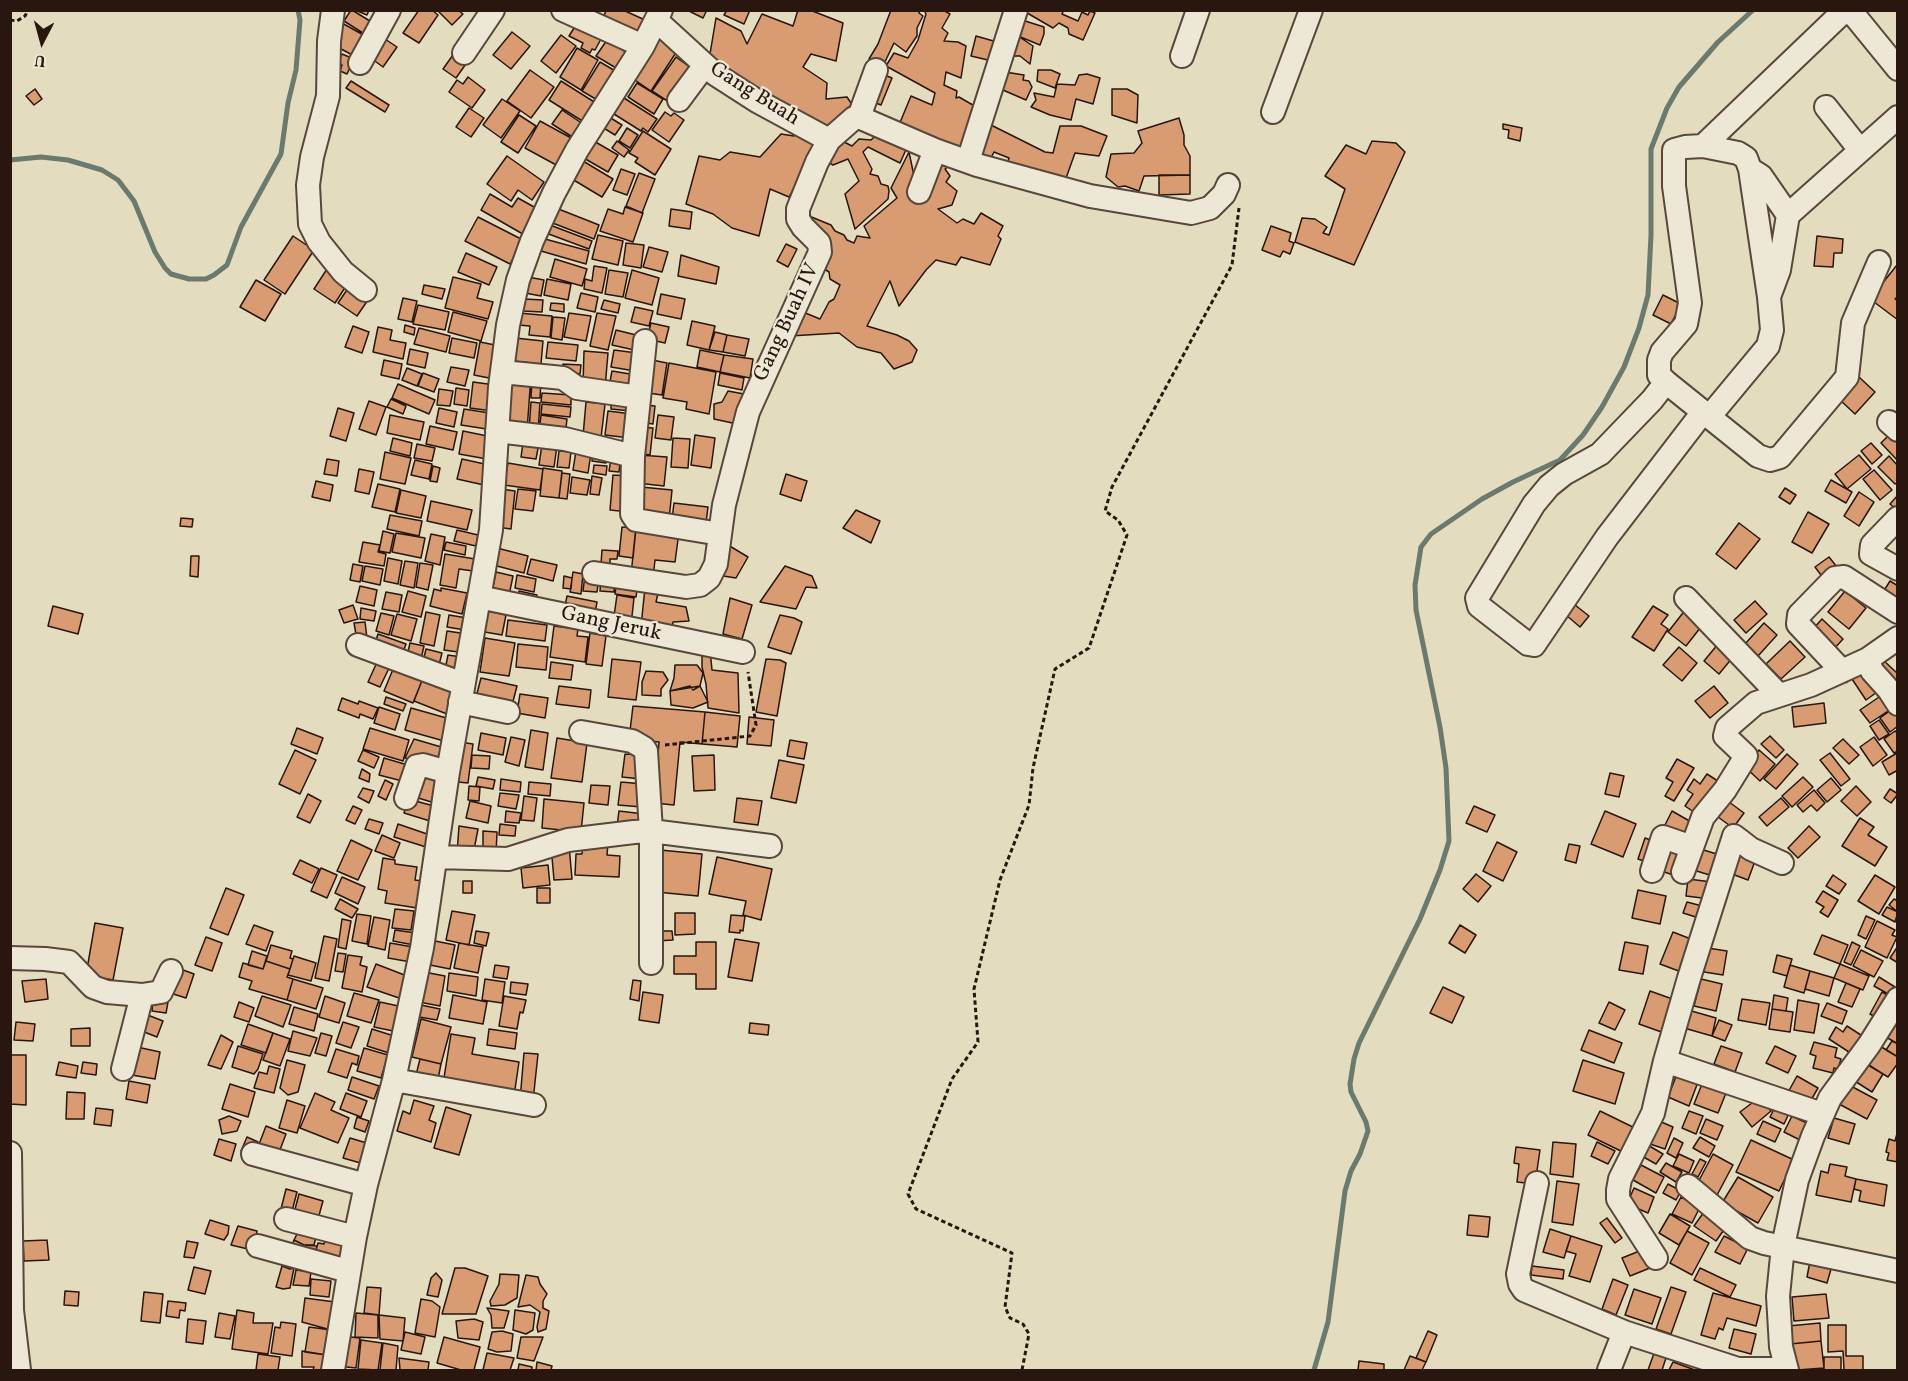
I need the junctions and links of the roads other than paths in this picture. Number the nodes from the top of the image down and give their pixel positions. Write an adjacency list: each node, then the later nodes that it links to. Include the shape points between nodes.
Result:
1 (389, 10): 12 (street)
2 (493, 10): 10 (street)
3 (563, 10): 9 (street)
4 (1016, 10): 25 (street)
5 (1198, 10): 11 (street)
6 (1311, 10): 18 (street)
7 (328, 12): 31 (street, via 328,96 308,185 310,224 343,272)
8 (658, 15): 9 (street); 13 (street, Gang Buah)
9 (643, 46): 34 (street, via 577,150 532,241 518,280)
10 (464, 53)
11 (1182, 56)
12 (360, 63)
13 (705, 65): 16 (street); 21 (street, Gang Buah, via 757,101)
14 (1898, 69): 22 (street, via 1854,15 1843,12)
15 (876, 70): 19 (street)
16 (679, 99)
17 (1826, 107): 24 (street)
18 (1273, 112)
19 (859, 117): 21 (street); 23 (street)
20 (1898, 117): 24 (street)
21 (829, 140): 41 (street, Gang Buah IV, via 797,213 803,227 819,243 820,252 748,412)
22 (1703, 146): 26 (street, via 1738,153 1746,158); 35 (street, via 1678,148 1672,155 1690,303 1686,324 1659,360 1659,375)
23 (935, 150): 25 (street); 28 (street)
24 (1860, 150): 29 (street)
25 (968, 161): 27 (street, via 1090,196 1191,213 1210,208)
26 (1750, 169): 29 (street, via 1761,176); 32 (street)
27 (1228, 185)
28 (919, 192)
29 (1788, 215): 32 (street, via 1779,270)
30 (1888, 260): 37 (street, via 1853,323 1847,376 1780,457 1770,460 1758,456)
31 (365, 290)
32 (1769, 297): 37 (street, via 1772,330 1768,346)
33 (645, 341): 36 (street)
34 (502, 372): 36 (street, via 563,378 577,388); 38 (street)
35 (1665, 382): 37 (street); 37 (street, via 1600,454 1564,474 1534,504 1477,598 1479,606 1534,645 1607,537)
36 (639, 397): 39 (street)
37 (1706, 415)
38 (497, 431): 39 (street, via 565,439); 44 (street, via 491,530)
39 (633, 456): 41 (street, via 632,514 636,520)
40 (1898, 518): 42 (street, via 1872,545 1870,554)
41 (720, 534): 43 (street, via 716,564 709,579 700,585 686,587)
42 (1898, 569)
43 (594, 573)
44 (479, 597): 49 (street, Gang Jeruk); 52 (street)
45 (1686, 598): 54 (street)
46 (1898, 612): 51 (street, via 1844,577 1835,578 1799,615 1798,624)
47 (1898, 638): 50 (street)
48 (358, 645): 52 (street)
49 (743, 652)
50 (1868, 660): 51 (street); 53 (street, via 1872,671)
51 (1842, 671): 54 (street)
52 (462, 693): 55 (street); 57 (street)
53 (1895, 693)
54 (1779, 695): 61 (street, via 1756,704 1727,728 1725,736 1746,756 1703,817)
55 (508, 712)
56 (581, 732): 59 (street, via 632,741 644,747 648,758)
57 (448, 772): 58 (street, via 417,766); 62 (street)
58 (406, 798)
59 (651, 831): 60 (street); 62 (street, via 568,840 508,859); 67 (street)
60 (770, 846)
61 (1692, 847): 64 (street, via 1663,837); 65 (street)
62 (436, 857): 73 (street, via 422,948)
63 (1782, 864): 71 (street, via 1734,836)
64 (1652, 871)
65 (1683, 872)
66 (10, 958): 69 (street, via 69,962 93,987)
67 (651, 963)
68 (171, 971): 69 (street, via 161,992)
69 (142, 995): 72 (street)
70 (1898, 999): 75 (street)
71 (1665, 1061): 75 (street); 86 (street, via 1653,1113 1617,1190 1618,1199)
72 (123, 1069)
73 (394, 1080): 74 (street); 79 (street)
74 (534, 1105)
75 (1822, 1114): 85 (street, via 1797,1180)
76 (10, 1153): 82 (street)
77 (254, 1154): 79 (street)
78 (1537, 1183): 89 (street, via 1518,1274 1520,1284 1524,1290)
79 (366, 1185): 83 (street)
80 (1688, 1186): 85 (street, via 1749,1239)
81 (286, 1219): 83 (street)
82 (11, 1233): 90 (street)
83 (355, 1238): 88 (street)
84 (258, 1246): 88 (street)
85 (1783, 1246): 87 (street); 92 (street, via 1778,1314)
86 (1656, 1258)
87 (1898, 1270)
88 (348, 1271): 93 (street)
89 (1624, 1332): 91 (street); 94 (street)
90 (16, 1367)
91 (1737, 1370): 92 (street)
92 (1787, 1370)
93 (333, 1371)
94 (1609, 1371)

